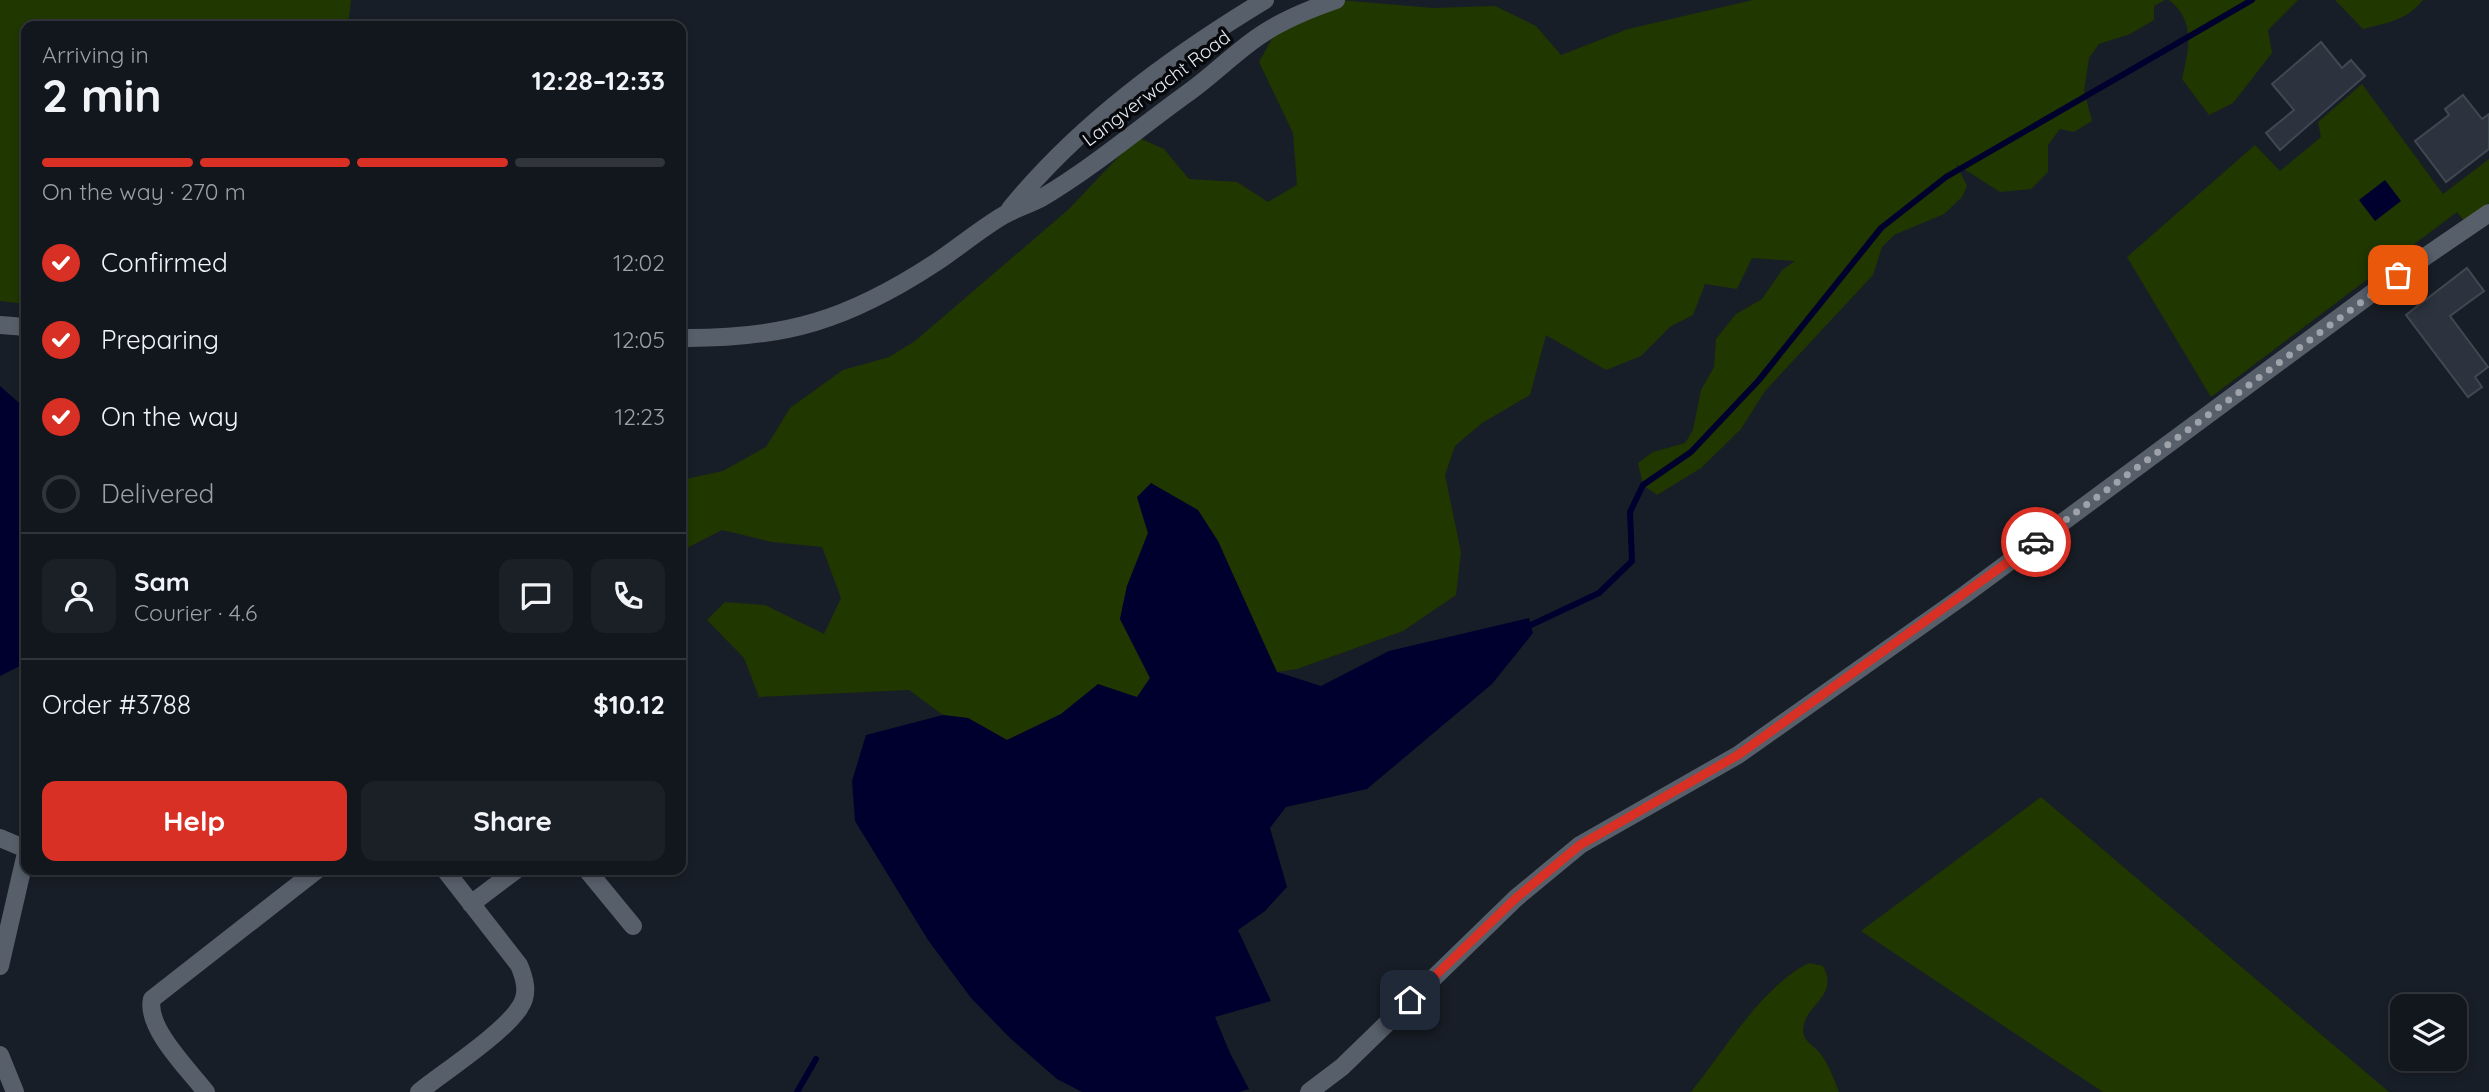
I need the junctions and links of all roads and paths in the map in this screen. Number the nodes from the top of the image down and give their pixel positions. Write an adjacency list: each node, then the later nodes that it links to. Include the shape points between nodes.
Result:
1 (1265, 0): 4 (street, Langverwacht Road, via 1132,90 1030,185)
2 (1336, 0): 4 (street, Langverwacht Road, via 1253,40 1085,168)
3 (2489, 213): 22 (street, via 1749,747 1580,845 1516,898 1342,1067)
4 (1005, 215): 7 (street, Langverwacht Road, via 932,265 827,320 760,335)
5 (0, 325): 6 (street)
6 (21, 327)
7 (686, 338)
8 (0, 838): 9 (street)
9 (21, 848)
10 (21, 873): 17 (street)
11 (311, 875): 20 (street, via 152,999 150,1013 156,1027)
12 (448, 875): 15 (street)
13 (509, 875): 15 (street)
14 (591, 875): 16 (street)
15 (471, 904): 21 (street, via 519,965 525,980 522,1006 506,1024)
16 (633, 926)
17 (0, 966)
18 (0, 1055): 19 (street)
19 (15, 1092)
20 (206, 1092)
21 (419, 1092)
22 (1309, 1092)

